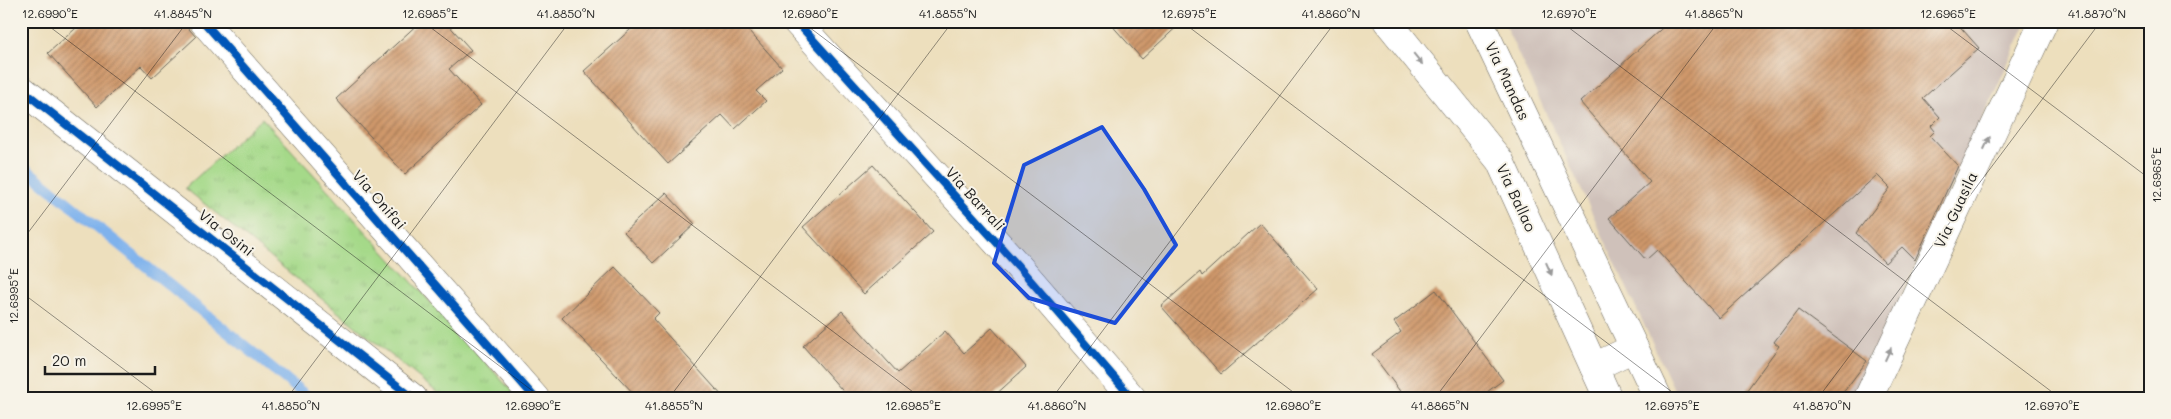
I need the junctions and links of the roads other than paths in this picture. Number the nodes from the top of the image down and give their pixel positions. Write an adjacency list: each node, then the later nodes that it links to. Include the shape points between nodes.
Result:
1 (203, 21): 14 (street, Via Onifai)
2 (796, 21): 15 (street, Via Barrali, via 1018,266)
3 (1388, 21): 8 (street, Via Ballao, one-way to 8)
4 (1479, 21): 7 (street, Via Mandas)
5 (2044, 21): 18 (street, Via Guasila, one-way to 5)
6 (21, 89): 13 (street, Via Osini)
7 (1534, 141): 8 (street); 9 (street, Via Mandas)
8 (1500, 161): 10 (street, Via Ballao)
9 (1576, 224): 10 (street); 11 (street, Via Mandas)
10 (1538, 245): 12 (street, Via Ballao, one-way to 12)
11 (1634, 348): 12 (street); 17 (street, Via Mandas)
12 (1594, 368): 16 (street, Via Ballao)
13 (413, 398)
14 (536, 398)
15 (1132, 398)
16 (1608, 398)
17 (1658, 398)
18 (1868, 398)

